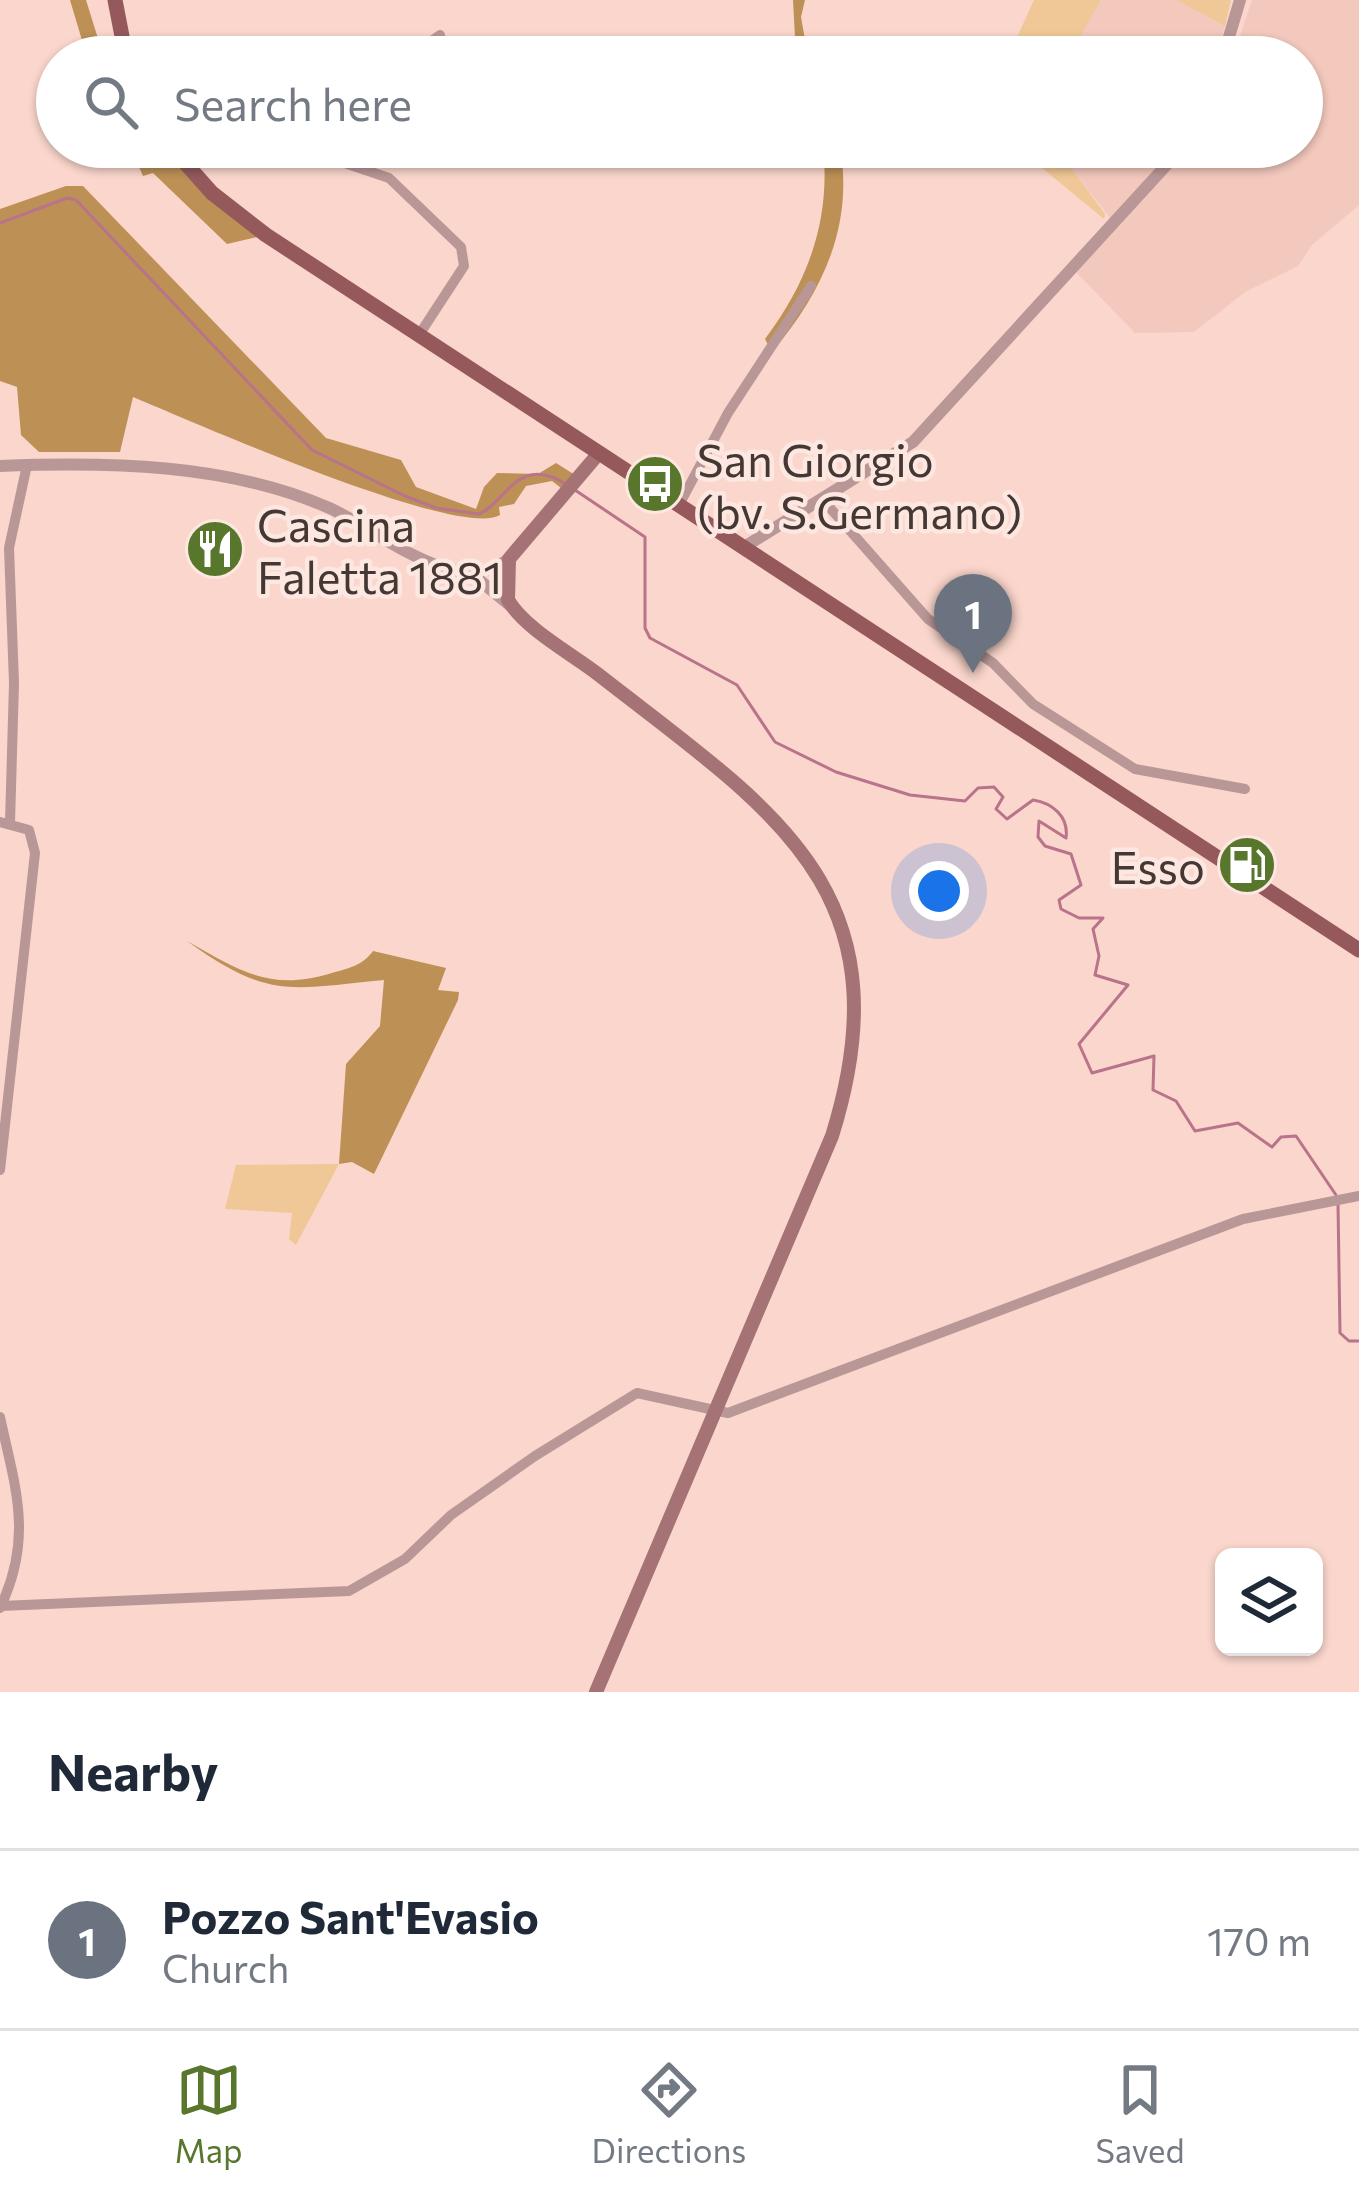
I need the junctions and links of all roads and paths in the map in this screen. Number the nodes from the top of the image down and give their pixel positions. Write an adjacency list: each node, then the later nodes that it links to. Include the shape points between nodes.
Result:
1 (115, 0): 3 (main road)
2 (1240, 0): 4 (street)
3 (122, 36)
4 (1229, 36)
5 (191, 168): 9 (main road, via 238,216)
6 (359, 168): 9 (street, via 389,178 461,247 464,266)
7 (1164, 168): 13 (street, via 913,442)
8 (811, 286): 14 (street)
9 (419, 335): 10 (main road)
10 (599, 453): 14 (main road); 16 (main road)
11 (27, 465): 12 (street); 17 (street, via 118,464 289,493); 22 (street, via 9,548 14,683)
12 (0, 466)
13 (823, 500): 15 (street); 19 (street, via 928,620 993,663 1033,704)
14 (679, 505): 15 (main road)
15 (745, 547): 21 (main road)
16 (509, 559): 17 (street); 18 (main road)
17 (473, 575): 18 (street)
18 (511, 606): 26 (main road, via 764,804 818,877 848,951 852,1071)
19 (1135, 770): 20 (street); 21 (street)
20 (1245, 789)
21 (1121, 795): 23 (main road)
22 (5, 822): 24 (street, via 34,838 35,879)
23 (1359, 950)
24 (0, 1170)
25 (1359, 1196): 26 (street, via 1243,1219 728,1413)
26 (715, 1411): 28 (street, via 651,1392 624,1398 350,1591); 29 (main road)
27 (0, 1417): 28 (street, via 16,1467 21,1525)
28 (1, 1607)
29 (596, 1692)

